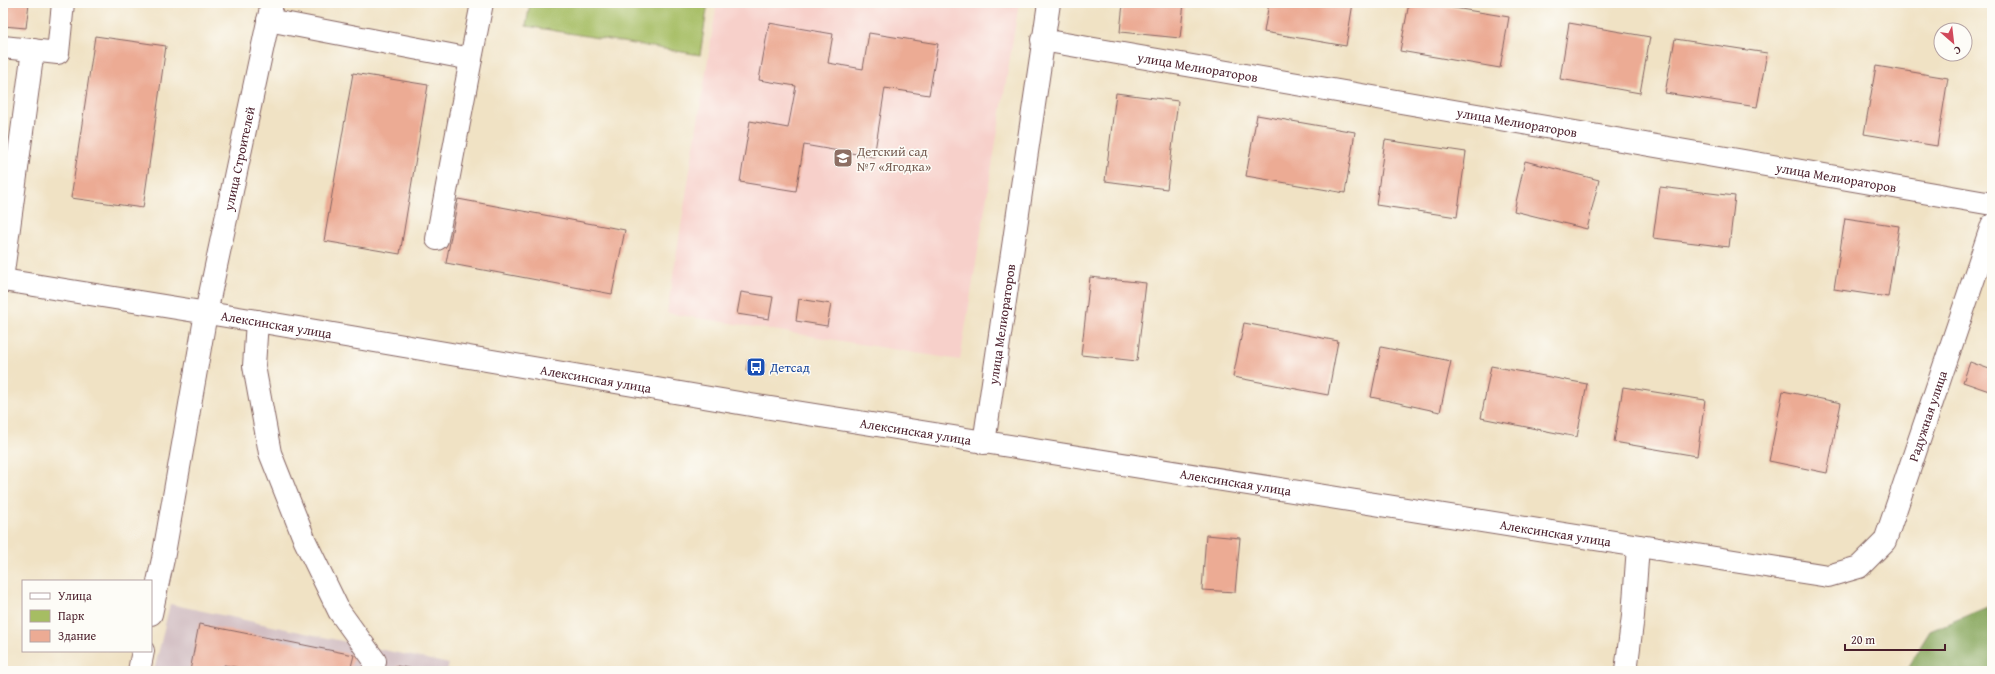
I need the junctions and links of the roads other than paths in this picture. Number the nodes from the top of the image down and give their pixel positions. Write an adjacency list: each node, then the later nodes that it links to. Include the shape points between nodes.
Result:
1 (63, 3): 7 (street, via 58,53)
2 (482, 3): 8 (street)
3 (1048, 3): 5 (street, улица Мелиораторов)
4 (270, 12): 8 (street); 14 (street, улица Строителей)
5 (1042, 40): 9 (street, улица Мелиораторов); 16 (street, улица Мелиораторов)
6 (3, 47): 7 (street)
7 (33, 50): 12 (street)
8 (472, 59): 11 (street)
9 (1992, 204)
10 (1992, 225): 18 (street, Радужная улица, via 1885,541 1859,567)
11 (437, 239)
12 (3, 272)
13 (3, 280): 14 (street, Алексинская улица)
14 (206, 313): 15 (street, Алексинская улица); 19 (street, улица Строителей)
15 (257, 321): 16 (street, Алексинская улица); 22 (street, via 254,366 270,453 305,541 339,611 375,661)
16 (984, 443): 17 (street, Алексинская улица)
17 (1638, 546): 18 (street, Алексинская улица); 23 (street)
18 (1828, 576)
19 (152, 609)
20 (143, 652): 21 (street)
21 (139, 671)
22 (373, 671)
23 (1626, 671)

